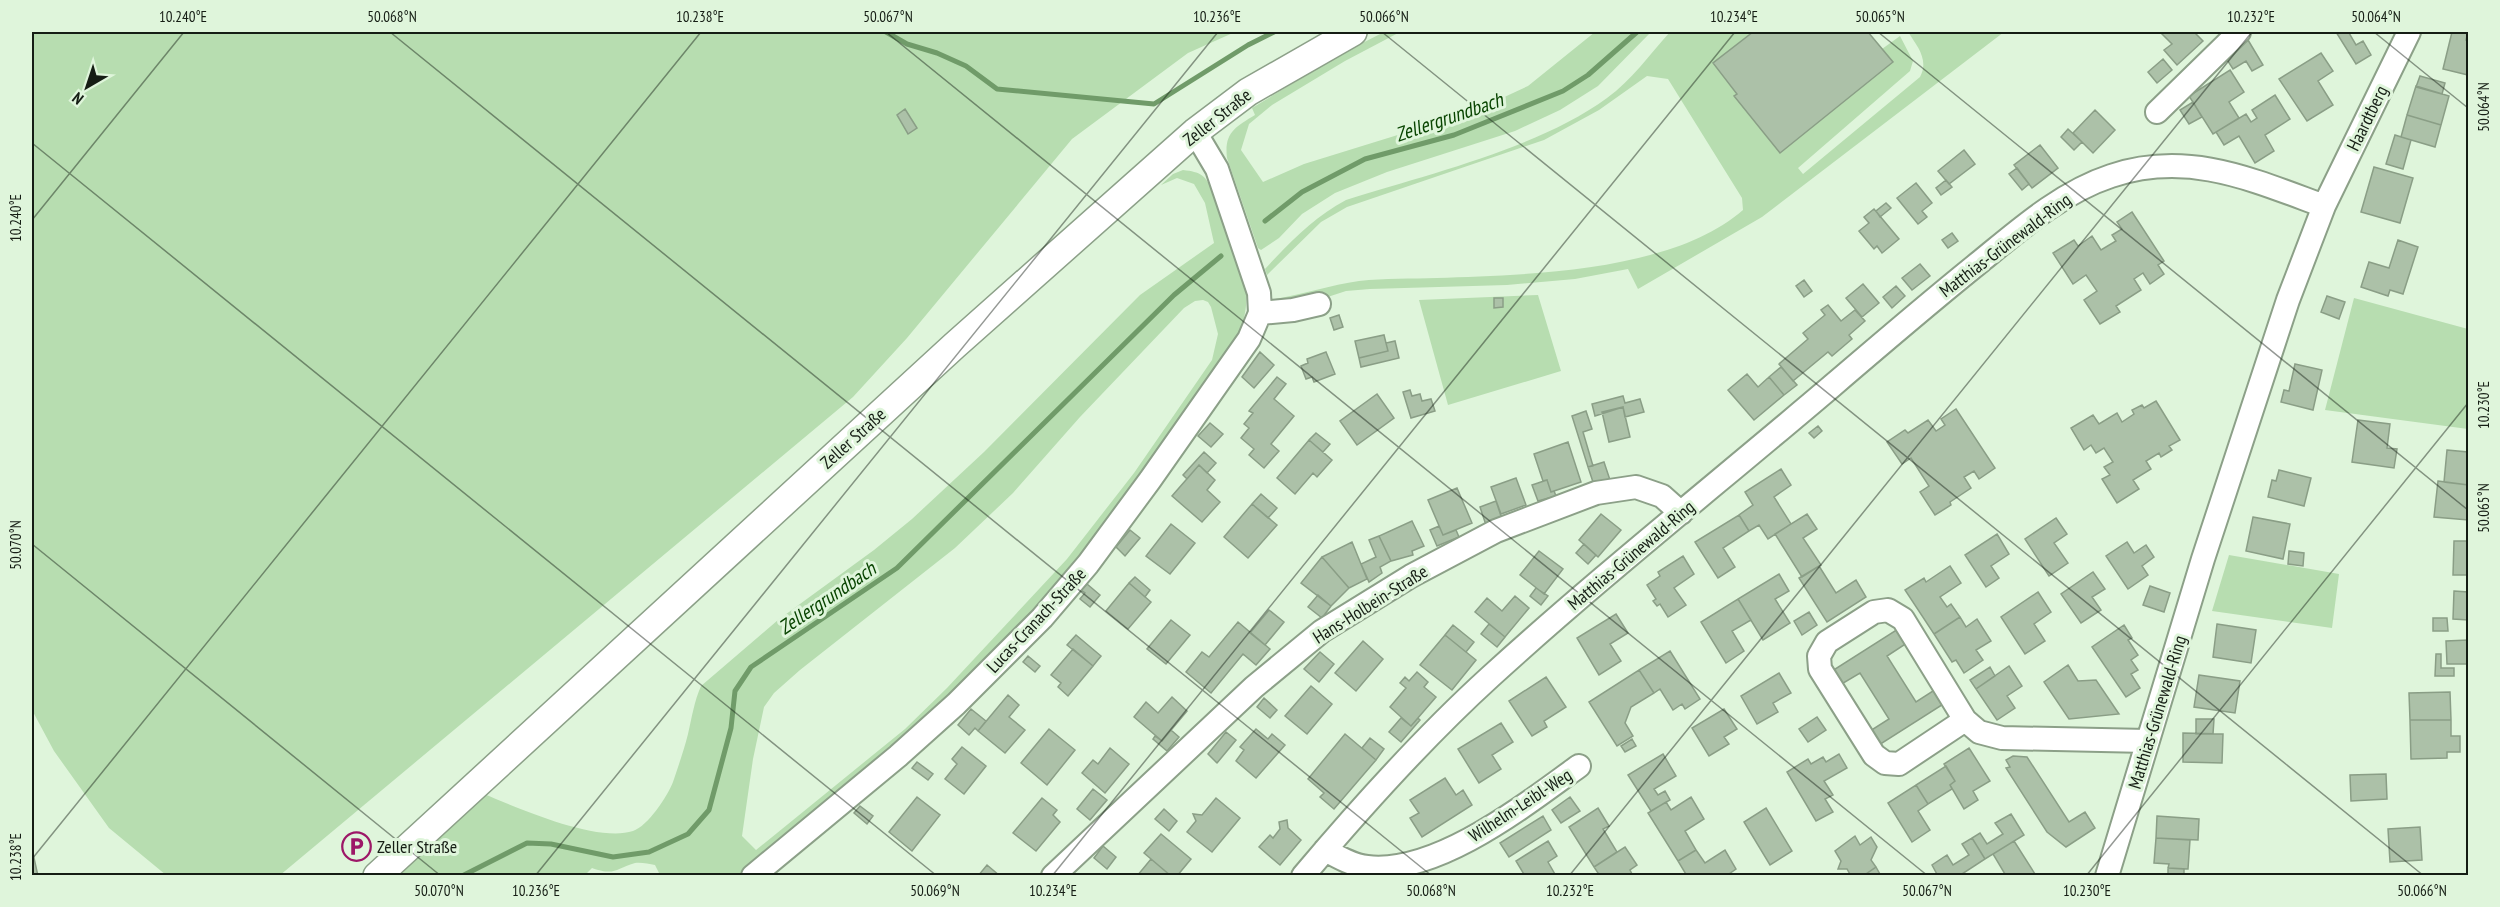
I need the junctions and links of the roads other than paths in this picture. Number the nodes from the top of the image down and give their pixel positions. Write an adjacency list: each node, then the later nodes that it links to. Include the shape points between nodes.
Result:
1 (1353, 32): 5 (street, Zeller Straße, via 1248,92)
2 (2239, 32): 4 (street)
3 (2409, 32): 6 (street, Haardtberg)
4 (2157, 112)
5 (1195, 132): 8 (street, via 1217,169 1251,265); 14 (street, Zeller Straße, via 954,346)
6 (2324, 206): 9 (street, Matthias-Grünewald-Ring, via 2236,174 2189,166 2163,165 2110,176 2075,193 2016,233); 11 (street, Matthias-Grünewald-Ring, via 2259,384)
7 (1319, 304): 8 (street)
8 (1260, 313): 15 (street, Lucas-Cranach-Straße, via 1249,339 1209,397 1095,555 1042,618 898,756)
9 (1681, 513): 13 (street, Matthias-Grünewald-Ring, via 1488,679 1365,803); 16 (street, Hans-Holbein-Straße, via 1662,496 1636,487 1596,493 1496,531 1411,576 1322,631 1263,680)
10 (1965, 720): 10 (street, via 1903,619 1888,610 1874,612 1827,642 1819,656 1820,669 1874,755 1885,763 1899,764); 11 (street, via 1979,732 2002,738)
11 (2147, 741): 18 (street, Matthias-Grünewald-Ring)
12 (1579, 766): 13 (street, Wilhelm-Leibl-Weg, via 1484,832 1431,857 1393,866 1367,867)
13 (1325, 850): 17 (street, Matthias-Grünewald-Ring)
14 (377, 876)
15 (753, 876)
16 (1053, 876)
17 (1304, 876)
18 (2107, 876)

